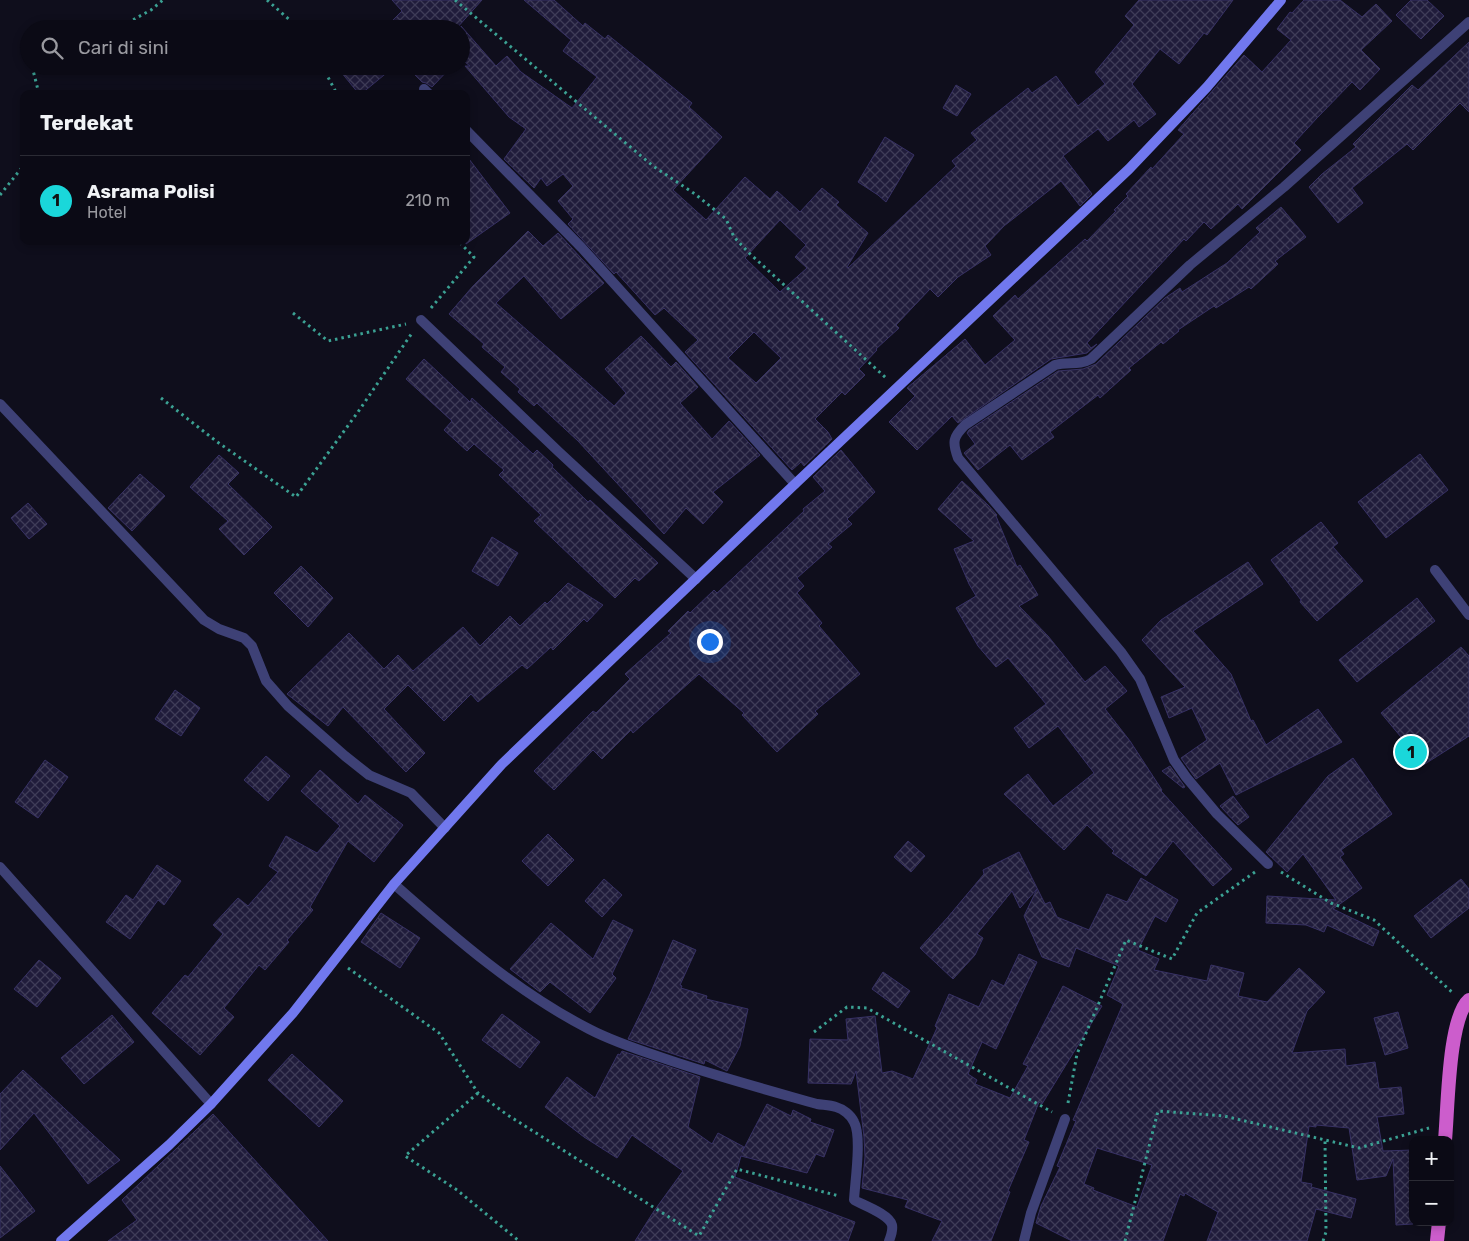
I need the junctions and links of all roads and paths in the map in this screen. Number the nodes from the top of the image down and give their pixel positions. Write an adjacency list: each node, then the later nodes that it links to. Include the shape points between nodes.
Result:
1 (163, 0): 5 (path)
2 (267, 0): 6 (path)
3 (455, 0): 18 (path, via 653,166 726,219 734,237 748,252)
4 (1281, 0): 18 (main road, via 1207,87 1130,169)
5 (133, 20)
6 (290, 20)
7 (1469, 22): 26 (street, via 1284,187 1190,265 1091,359 1055,366 965,425 955,435 958,458 1140,679 1174,760 1217,814)
8 (34, 75): 10 (path)
9 (327, 75): 11 (path)
10 (38, 90)
11 (336, 90)
12 (470, 134): 21 (street, via 582,248)
13 (20, 171): 14 (path)
14 (0, 195)
15 (462, 245): 17 (path, via 474,257)
16 (293, 313): 17 (path, via 328,341)
17 (421, 320): 19 (path, via 296,497); 23 (street)
18 (897, 389): 21 (main road)
19 (161, 398)
20 (0, 404): 25 (street, via 204,620 248,642 266,681 288,706 369,775 411,793)
21 (795, 484): 23 (main road)
22 (1435, 570): 24 (street)
23 (696, 579): 25 (main road, via 502,764)
24 (1469, 614)
25 (445, 828): 28 (main road)
26 (1268, 864): 30 (path, via 1331,903 1374,920); 34 (path, via 1197,913 1172,959 1126,940 1077,1054)
27 (0, 867): 33 (street)
28 (394, 884): 29 (main road); 38 (street, via 523,990 590,1030 701,1071 843,1110 857,1131)
29 (335, 959): 32 (path, via 439,1033); 33 (main road, via 293,1013)
30 (1467, 1002): 35 (highway, via 1457,1026 1452,1051)
31 (814, 1032): 34 (path, via 847,1007 867,1008)
32 (478, 1093): 38 (path, via 699,1236 737,1169); 41 (path, via 405,1156 457,1190)
33 (211, 1104): 40 (main road)
34 (1065, 1119): 43 (street)
35 (1447, 1123): 36 (highway); 37 (path, via 1359,1148)
36 (1445, 1136)
37 (1325, 1139): 44 (path, via 1224,1116 1158,1112); 45 (path, via 1326,1232)
38 (854, 1200): 42 (street, via 891,1222)
39 (1439, 1226): 46 (highway)
40 (61, 1241)
41 (519, 1241)
42 (890, 1241)
43 (1024, 1241)
44 (1125, 1241)
45 (1323, 1241)
46 (1437, 1241)

